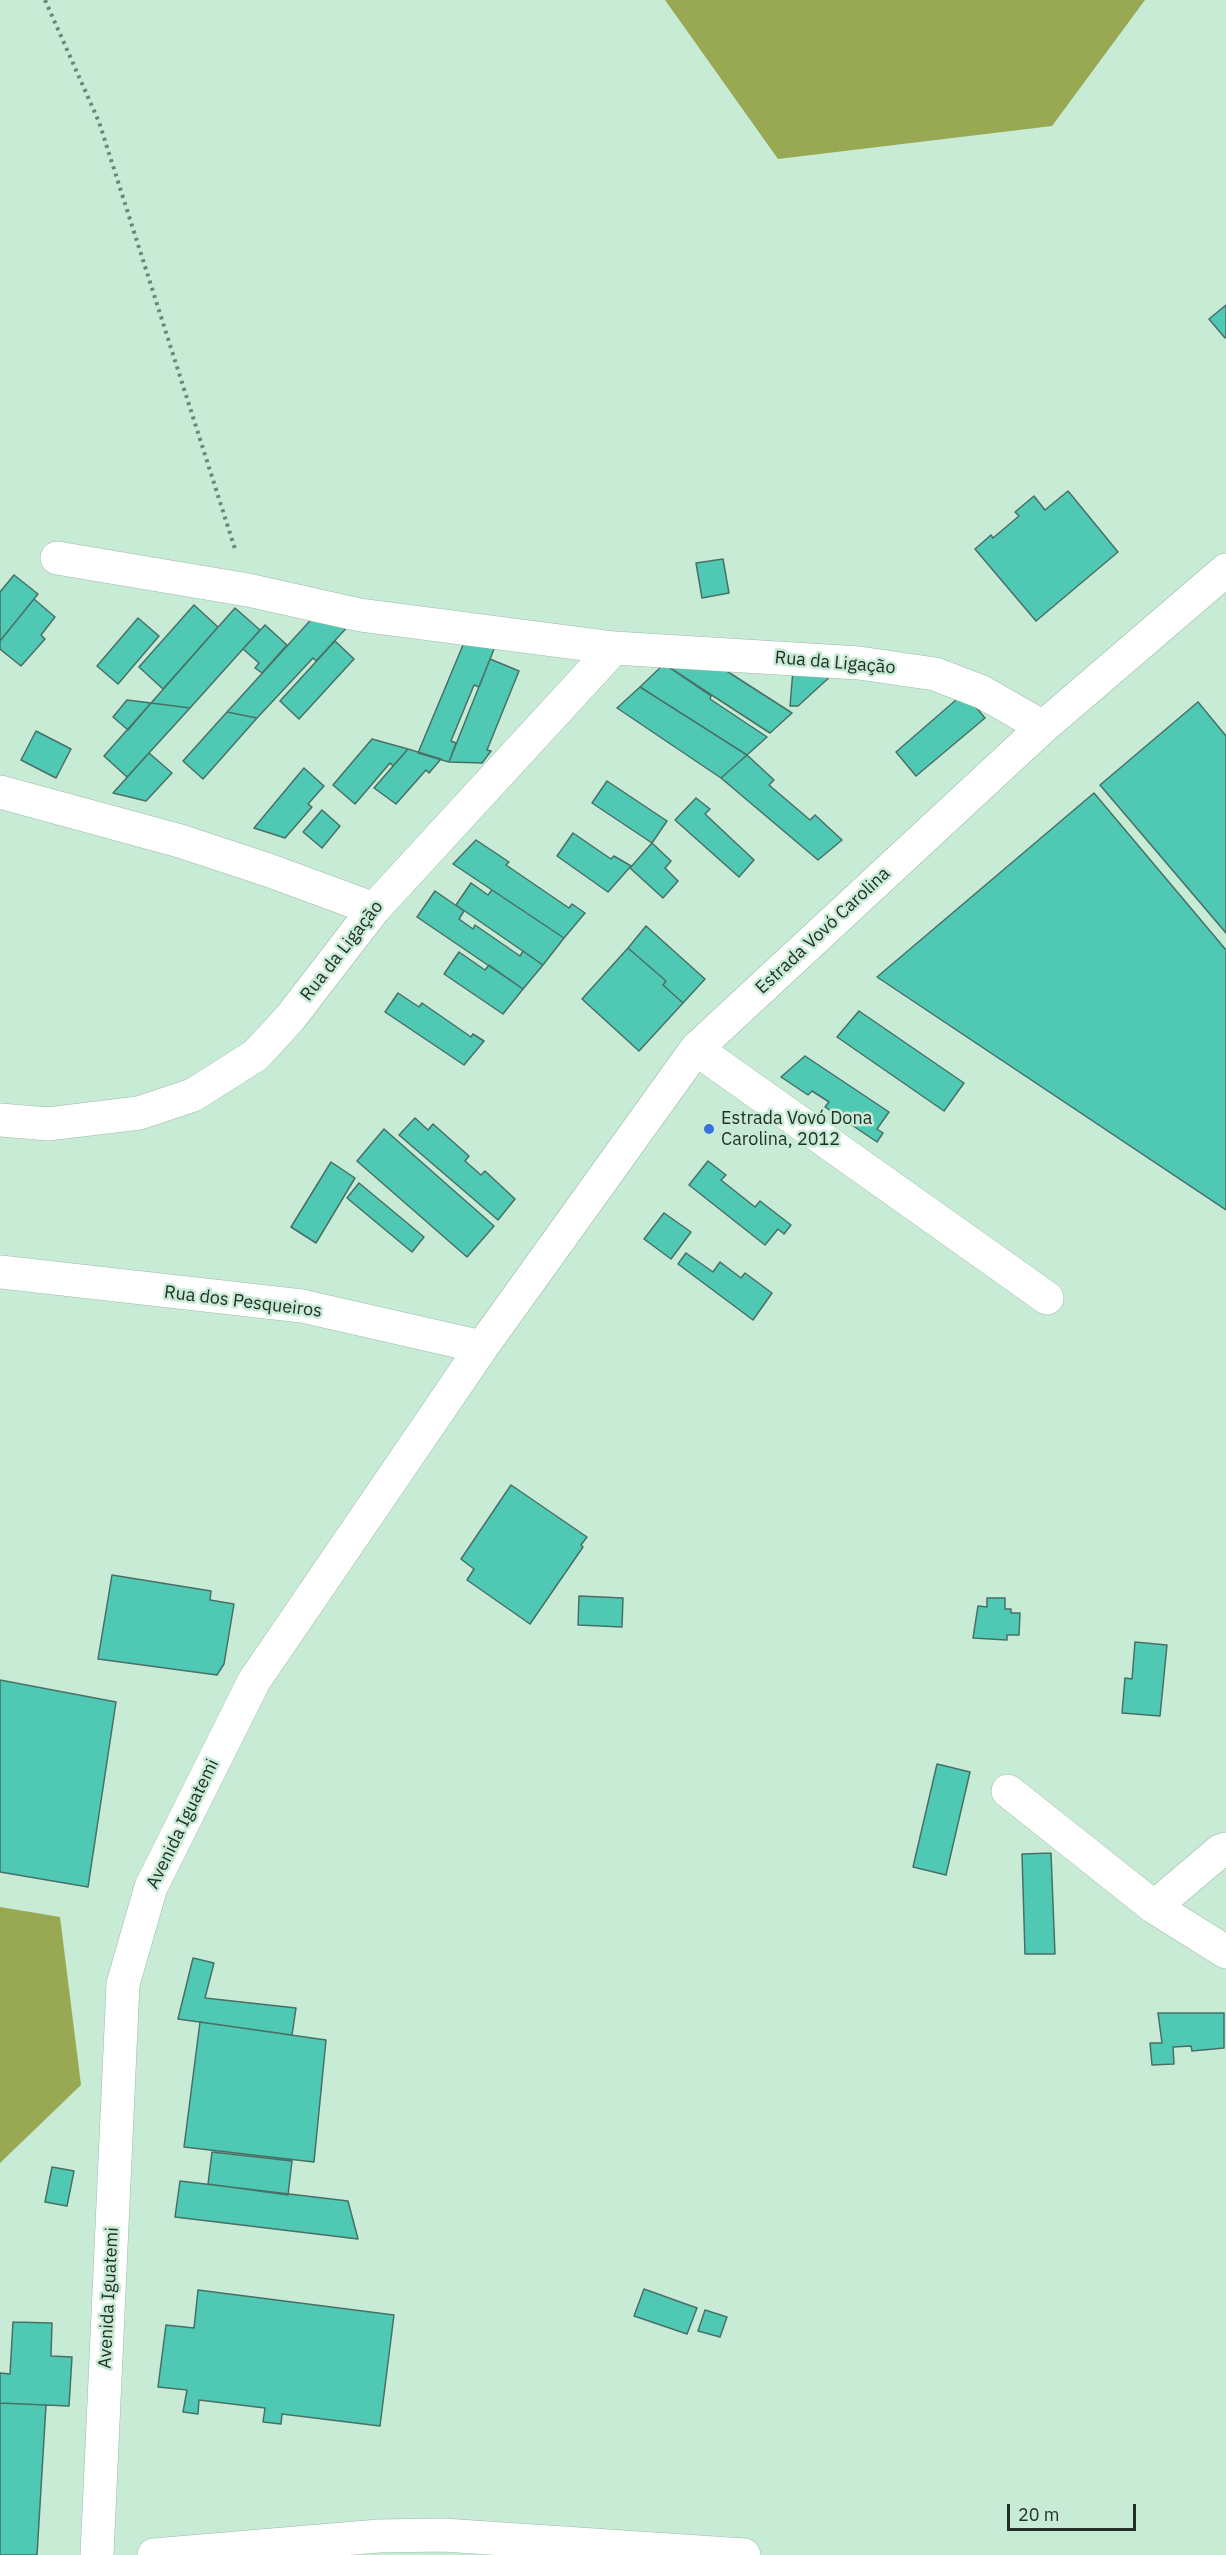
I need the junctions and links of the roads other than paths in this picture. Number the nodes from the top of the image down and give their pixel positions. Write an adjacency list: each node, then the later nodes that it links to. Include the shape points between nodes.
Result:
1 (57, 558): 3 (street, Rua da Ligação, via 248,590 360,615)
2 (1226, 570): 4 (street, Estrada Vovó Carolina)
3 (614, 648): 4 (street, Rua da Ligação, via 860,663 935,674 982,692); 6 (street, Rua da Ligação)
4 (1042, 727): 7 (street, Estrada Vovó Carolina)
5 (0, 792): 6 (street, via 180,841)
6 (374, 909): 8 (street, Rua da Ligação, via 290,1018 256,1055 193,1095 139,1113 48,1124)
7 (696, 1049): 10 (street); 11 (street, Estrada Vovó Carolina)
8 (0, 1120)
9 (0, 1272): 11 (street, Rua dos Pesqueiros, via 302,1306)
10 (1047, 1298)
11 (482, 1347): 16 (street, Avenida Iguatemi, via 254,1681 151,1887 123,1984)
12 (1008, 1791): 14 (street)
13 (1226, 1849): 14 (street)
14 (1154, 1907): 15 (street)
15 (1226, 1952)
16 (97, 2555)
17 (154, 2555): 18 (street, via 368,2536 443,2535)
18 (744, 2555)

